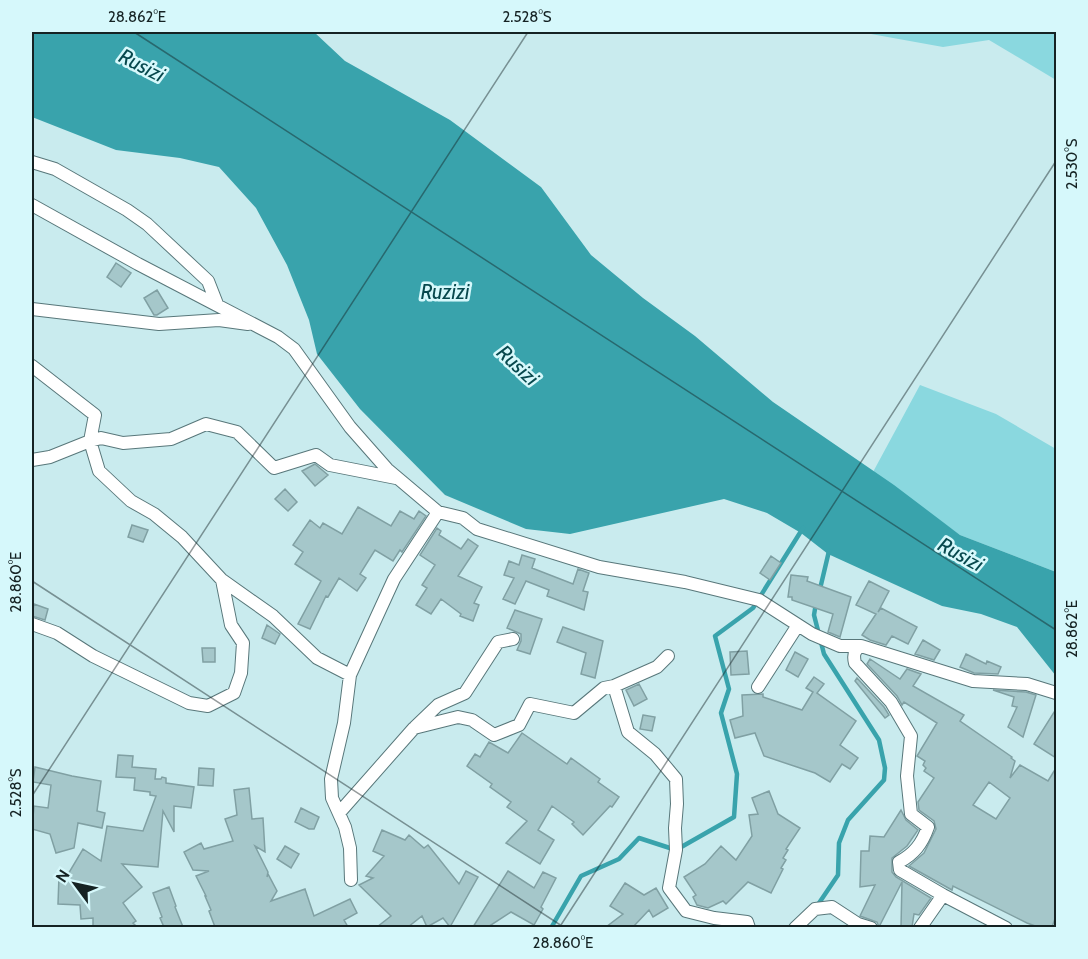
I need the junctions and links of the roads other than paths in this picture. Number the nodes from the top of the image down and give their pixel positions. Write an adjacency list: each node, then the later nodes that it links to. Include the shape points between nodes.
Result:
1 (32, 162): 3 (street, via 55,169 147,224 208,281)
2 (32, 205): 3 (street)
3 (217, 304): 5 (street)
4 (32, 309): 5 (street, via 159,324 219,320)
5 (258, 325): 9 (street, via 294,349 350,426)
6 (32, 366): 7 (street, via 95,415)
7 (90, 441): 8 (street); 9 (street, via 171,440 206,424 237,432 274,468 316,454 330,465); 11 (street, via 99,471 131,501 182,537)
8 (32, 460)
9 (400, 479): 10 (street)
10 (438, 512): 13 (street, via 463,518 477,529 599,567 759,600); 17 (street, via 394,579)
11 (222, 580): 12 (street, via 231,625 243,643 241,673 234,693 208,706 189,703 93,656 57,633); 17 (street, via 273,616 317,658)
12 (32, 624)
13 (798, 625): 15 (street, via 840,646); 19 (street)
14 (513, 639): 21 (street, via 498,642 465,693 438,705)
15 (861, 646): 20 (street, via 973,681 1028,684); 24 (street, via 856,649 855,663 891,702 910,736 907,776 911,814 928,827 912,855 899,862 900,870)
16 (668, 656): 18 (street, via 657,667)
17 (350, 675): 22 (street, via 331,779 332,798)
18 (614, 686): 21 (street, via 604,688 574,713 530,704 519,725 494,735 472,720 458,717); 25 (street, via 628,732 655,754 676,779 676,850 669,888 686,911 747,922)
19 (758, 687)
20 (1056, 693)
21 (414, 728): 22 (street)
22 (339, 813): 23 (street, via 350,848)
23 (351, 880)
24 (943, 895): 28 (street); 29 (street)
25 (749, 927)
26 (795, 927): 27 (street, via 815,909 832,907)
27 (870, 927)
28 (920, 927)
29 (1006, 927)

